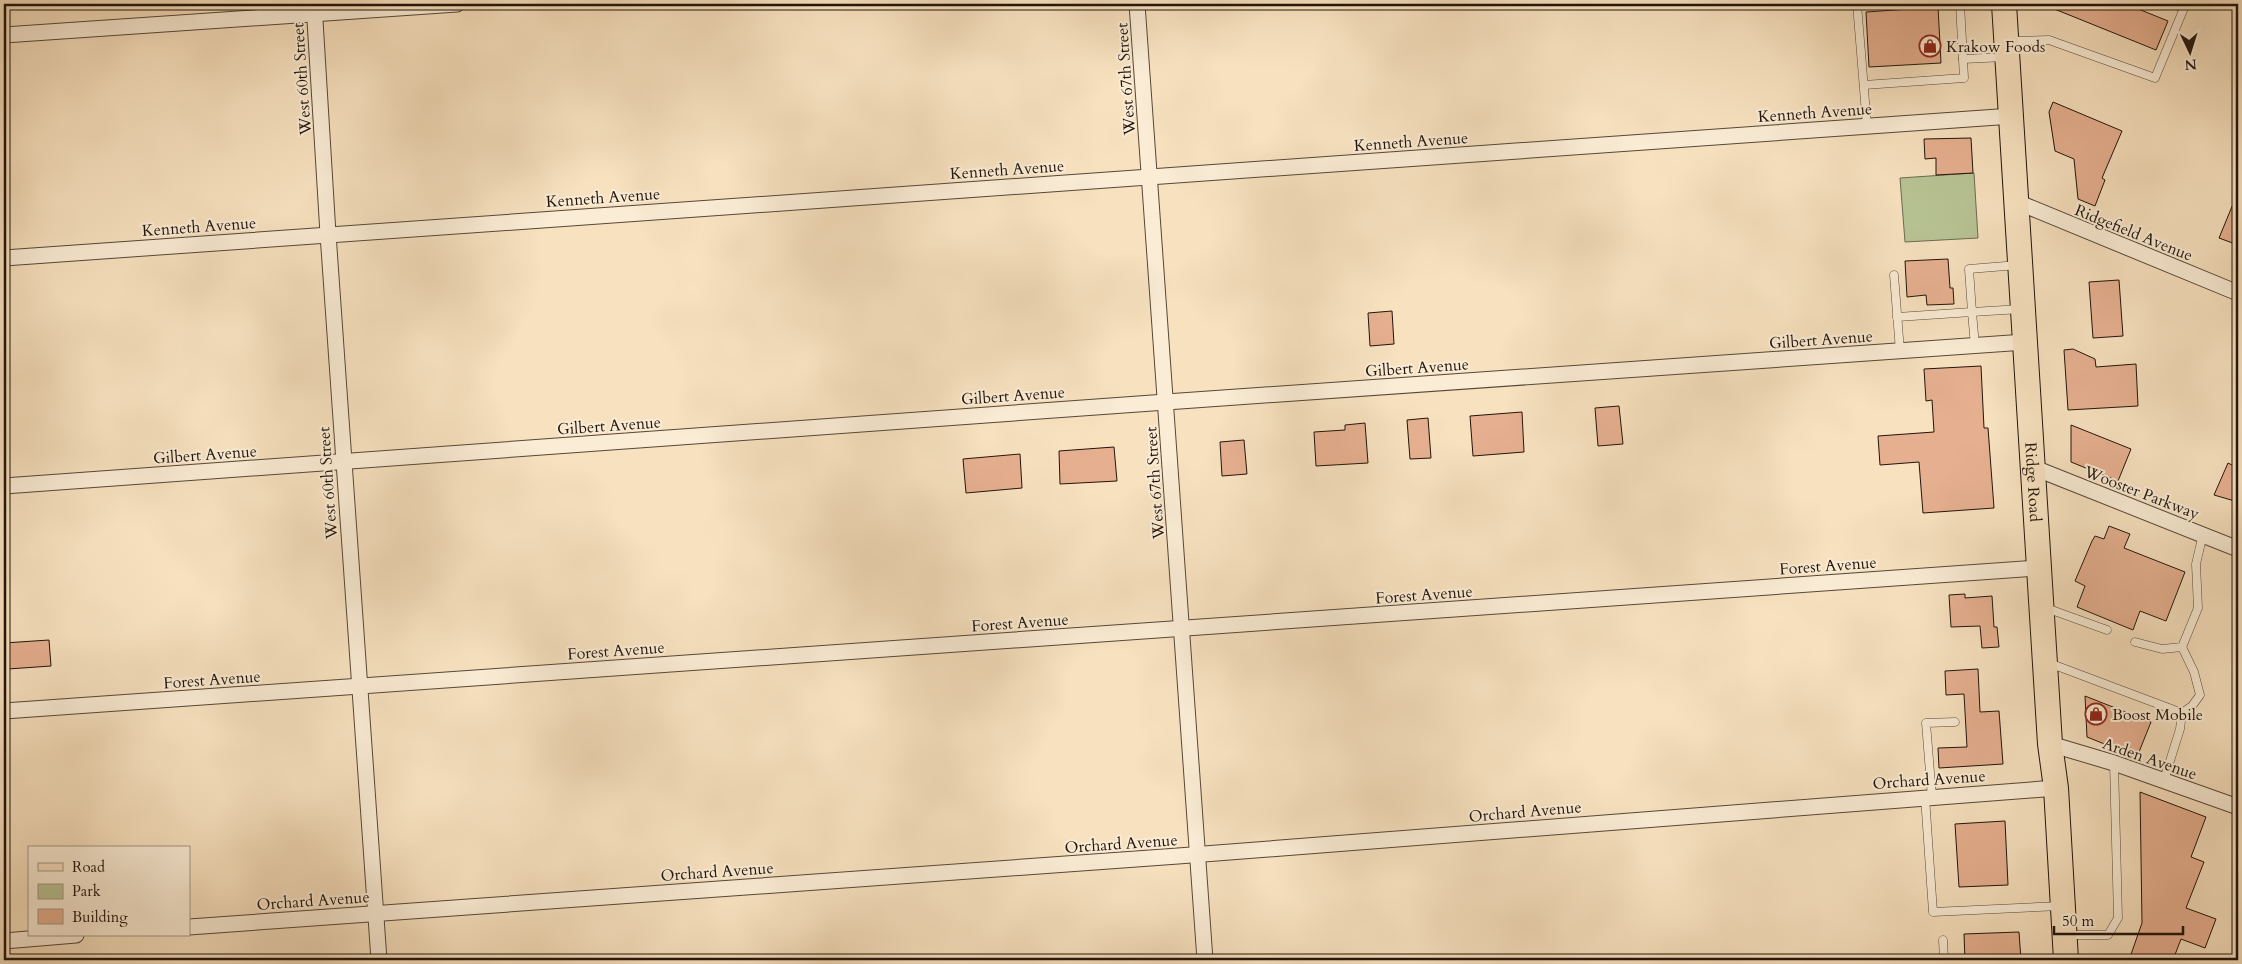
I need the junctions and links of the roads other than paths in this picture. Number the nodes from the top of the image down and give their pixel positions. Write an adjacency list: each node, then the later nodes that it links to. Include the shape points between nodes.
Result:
1 (457, 4): 7 (street)
2 (1137, 4): 14 (street, West 67th Street)
3 (1857, 4): 11 (lane)
4 (1960, 4): 10 (lane)
5 (2004, 4): 9 (main road, Ridge Road)
6 (2172, 4): 9 (lane, via 2184,8 2155,78 2049,40)
7 (314, 8): 8 (street); 16 (street, West 60th Street)
8 (4, 35)
9 (2007, 49): 10 (lane); 12 (main road, Ridge Road)
10 (1963, 59): 11 (lane, via 1964,78)
11 (1864, 85): 13 (lane)
12 (2012, 116): 13 (street, Kenneth Avenue); 15 (main road, Ridge Road)
13 (1867, 126): 14 (street, Kenneth Avenue)
14 (1148, 176): 16 (street, Kenneth Avenue); 27 (street, West 67th Street)
15 (2017, 202): 18 (main road, Ridge Road); 20 (street, Ridgefield Avenue)
16 (328, 234): 17 (street, Kenneth Avenue); 28 (street, West 60th Street)
17 (4, 258)
18 (2021, 265): 21 (main road, Ridge Road); 22 (lane, via 1969,269)
19 (1894, 275): 23 (lane)
20 (2238, 293)
21 (2023, 309): 22 (lane); 24 (main road, Ridge Road)
22 (1972, 312): 23 (lane); 25 (lane)
23 (1897, 317): 26 (lane)
24 (2025, 342): 25 (street, Gilbert Avenue); 29 (main road, Ridge Road)
25 (1975, 346): 26 (street, Gilbert Avenue)
26 (1900, 351): 27 (street, Gilbert Avenue)
27 (1166, 402): 28 (street, Gilbert Avenue); 35 (street, West 67th Street)
28 (343, 462): 30 (street, Gilbert Avenue); 40 (street, West 60th Street)
29 (2032, 467): 31 (street, Wooster Parkway); 33 (main road, Ridge Road)
30 (4, 486)
31 (2203, 534): 32 (street, Wooster Parkway); 38 (lane, via 2196,564 2198,608)
32 (2238, 549)
33 (2039, 568): 34 (main road, Ridge Road); 35 (street, Forest Avenue)
34 (2042, 607): 36 (lane); 39 (main road, Ridge Road)
35 (1180, 628): 40 (street, Forest Avenue); 50 (street, West 67th Street)
36 (2107, 630)
37 (2135, 642): 38 (lane, via 2162,649)
38 (2182, 647): 42 (lane, via 2200,695)
39 (2045, 662): 42 (lane); 44 (main road, Ridge Road)
40 (359, 686): 41 (street, Forest Avenue); 52 (street, West 60th Street)
41 (4, 711)
42 (2182, 713): 46 (lane)
43 (1955, 722): 48 (lane, via 1926,723)
44 (2050, 744): 45 (street, Arden Avenue); 47 (main road, Ridge Road)
45 (2114, 763): 46 (street, Arden Avenue); 54 (lane, via 2118,918 2108,935)
46 (2164, 780): 49 (street, Arden Avenue)
47 (2056, 788): 48 (street, Orchard Avenue); 51 (main road, Ridge Road)
48 (1928, 797): 50 (street, Orchard Avenue); 51 (lane, via 1933,912)
49 (2238, 807)
50 (1198, 854): 52 (street, Orchard Avenue); 59 (street, West 67th Street)
51 (2063, 906): 54 (main road, Ridge Road)
52 (375, 913): 53 (street, Orchard Avenue); 58 (street, West 60th Street)
53 (190, 927)
54 (2064, 935): 61 (main road, Ridge Road)
55 (64, 936): 57 (street)
56 (1943, 940): 60 (lane)
57 (4, 941)
58 (379, 960)
59 (1205, 960)
60 (1944, 960)
61 (2066, 960)

